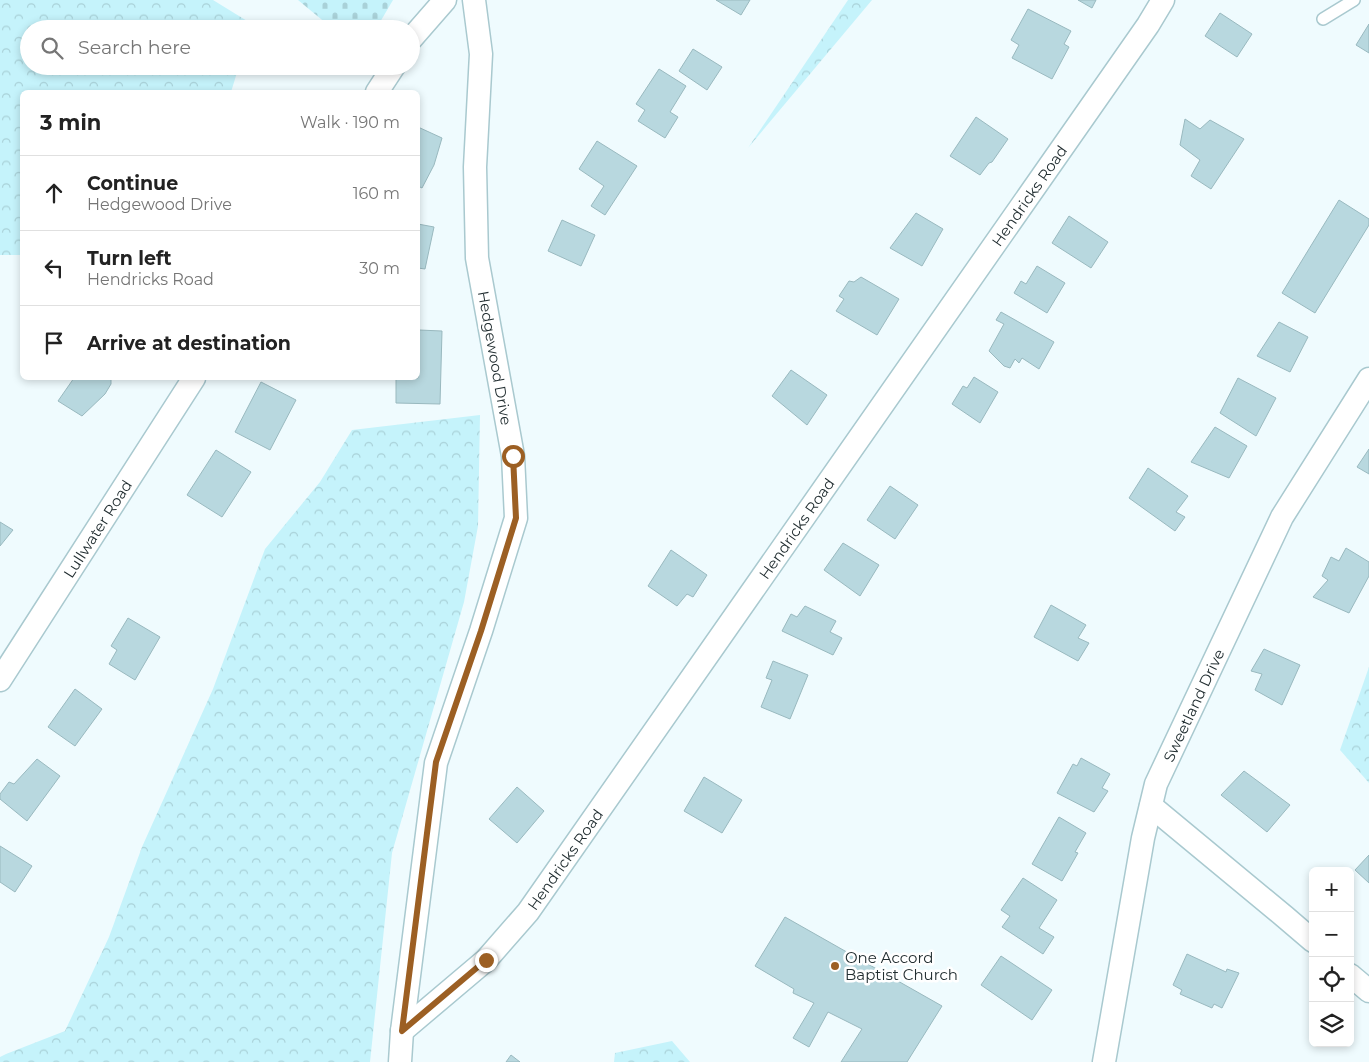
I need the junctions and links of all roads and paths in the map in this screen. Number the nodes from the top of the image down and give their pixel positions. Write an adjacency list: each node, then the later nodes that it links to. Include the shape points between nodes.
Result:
1 (445, 0): 6 (street)
2 (474, 0): 16 (street, Hedgewood Drive, via 481,54 475,167 477,258 513,456 516,518 436,762)
3 (1163, 0): 16 (street, Hendricks Road, via 528,912 486,960)
4 (1354, 0): 5 (lane)
5 (1323, 19)
6 (420, 29)
7 (388, 75): 8 (street)
8 (378, 90)
9 (1369, 379): 12 (street, Sweetland Drive, via 1282,517 1156,784)
10 (193, 380): 11 (street, Lullwater Road)
11 (0, 680)
12 (1151, 806): 13 (street); 18 (street, Sweetland Drive)
13 (1309, 938)
14 (1354, 978): 15 (street)
15 (1369, 991)
16 (402, 1031): 17 (street, Hedgewood Drive)
17 (400, 1062)
18 (1104, 1062)

